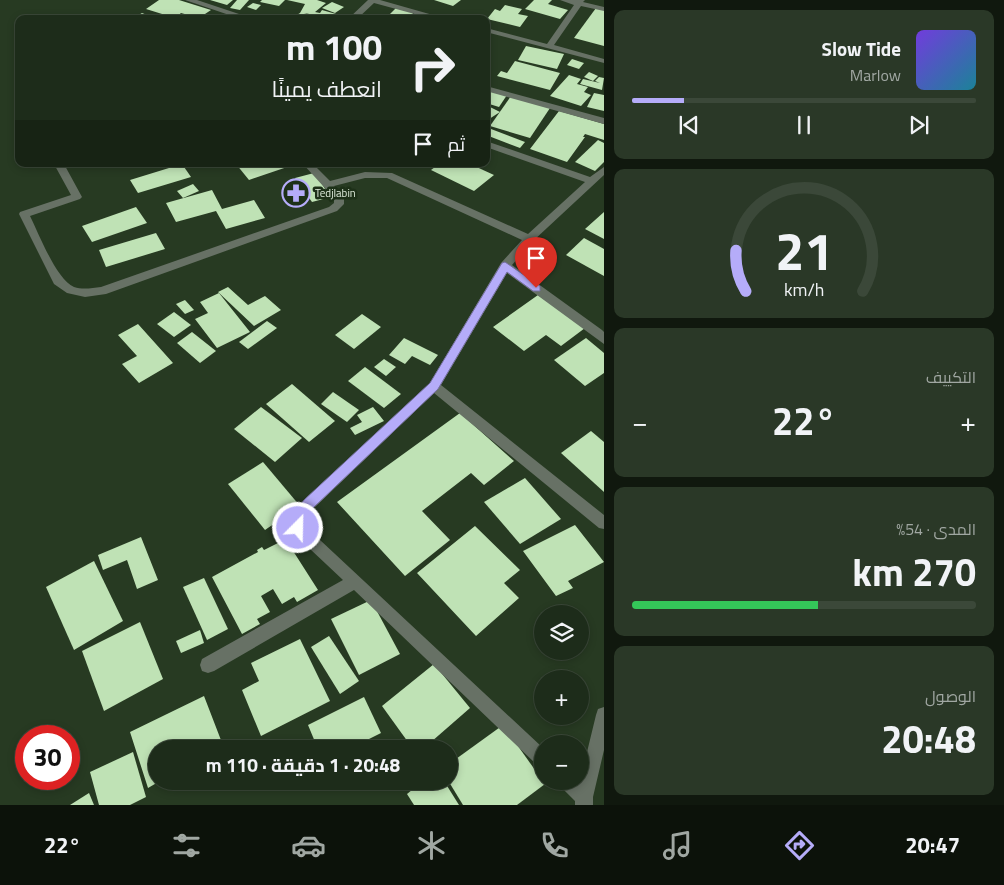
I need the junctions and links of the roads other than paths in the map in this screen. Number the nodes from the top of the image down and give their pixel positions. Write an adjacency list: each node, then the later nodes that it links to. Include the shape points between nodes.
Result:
1 (189, 0): 6 (street)
2 (372, 0): 7 (street); 8 (street)
3 (564, 0): 4 (street)
4 (579, 2): 5 (street); 10 (street)
5 (604, 9)
6 (237, 15)
7 (356, 15)
8 (428, 15)
9 (490, 31): 10 (street)
10 (549, 47): 11 (street)
11 (604, 61)
12 (490, 89): 13 (street)
13 (604, 121)
14 (490, 145): 18 (street)
15 (61, 167): 19 (street, via 77,197 24,214 58,282 71,290 85,293 102,291 333,209 339,197)
16 (311, 167): 19 (street)
17 (604, 170): 18 (street)
18 (592, 181): 20 (street)
19 (328, 185): 20 (street, via 360,174 390,175)
20 (529, 239): 21 (street)
21 (505, 266): 22 (street); 23 (street)
22 (604, 340)
23 (434, 386): 24 (street); 25 (street, via 299,516 298,528)
24 (604, 523)
25 (356, 581): 26 (street); 28 (street)
26 (208, 664)
27 (604, 715): 30 (street)
28 (534, 750)
29 (575, 790): 30 (street)
30 (584, 801)

